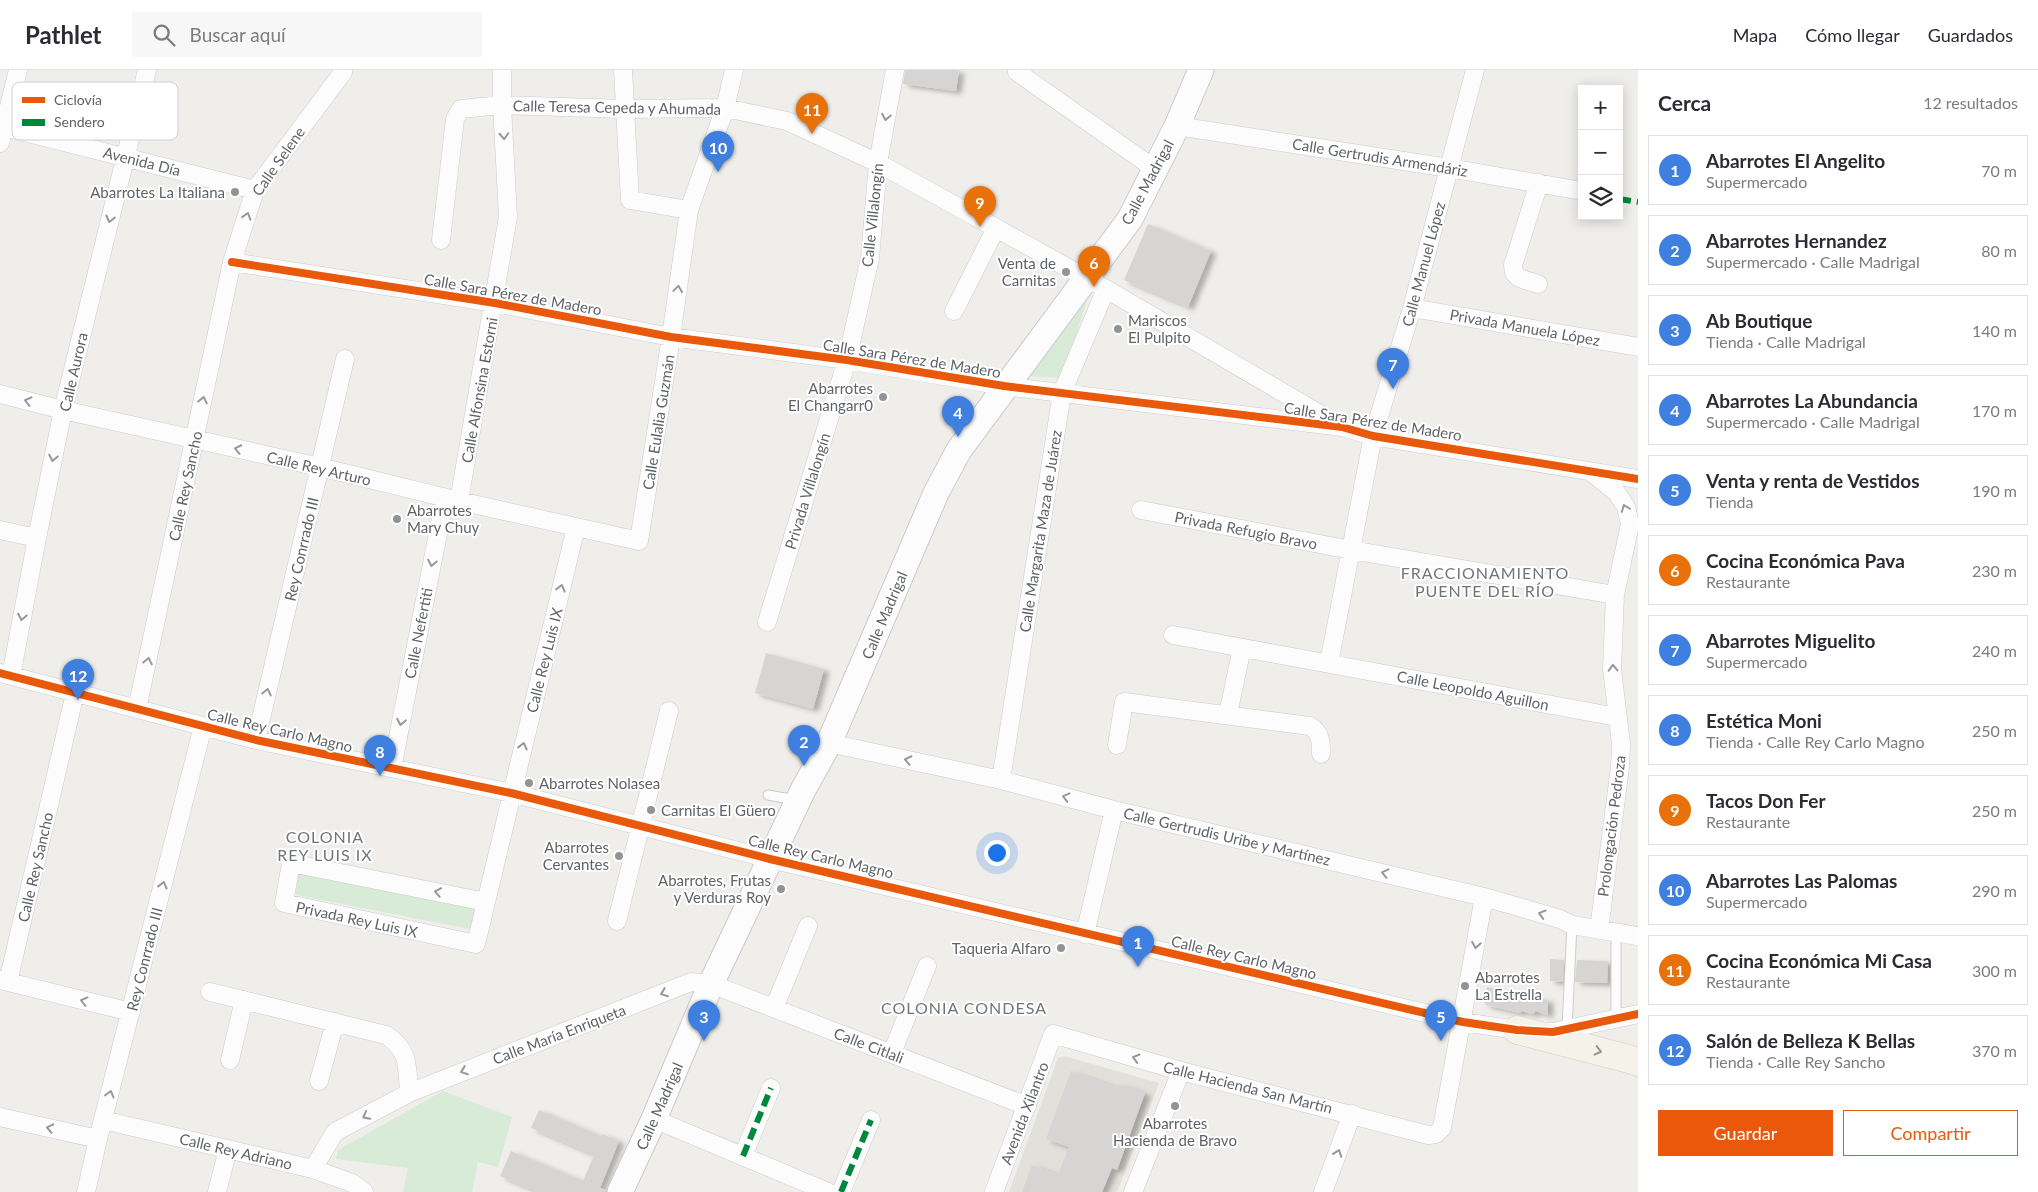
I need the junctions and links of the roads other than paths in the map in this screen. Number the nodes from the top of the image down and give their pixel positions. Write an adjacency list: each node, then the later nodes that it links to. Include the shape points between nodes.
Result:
1 (342, 70): 22 (street, Calle Selene)
2 (502, 70): 10 (street, Calle Alfonsina Estorni)
3 (623, 70): 12 (street)
4 (734, 70): 11 (street, Calle Eulalia Guzmán)
5 (895, 70): 18 (street, Calle Villalongín, one-way to 18)
6 (1018, 70): 20 (street)
7 (1201, 70): 13 (street, Calle Madrigal)
8 (1476, 70): 19 (street, Calle Manuel López)
9 (12, 92): 14 (street)
10 (502, 104): 12 (street, Calle Teresa Cepeda y Ahumada); 26 (street, Calle Teresa Cepeda y Ahumada, via 461,109 455,119); 30 (street, Calle Alfonsina Estorni, one-way to 30, via 508,217)
11 (725, 108): 12 (street, Calle Teresa Cepeda y Ahumada); 18 (street, Calle Teresa Cepeda y Ahumada, via 787,120); 24 (street, Calle Eulalia Guzmán)
12 (624, 109): 24 (street, via 630,200)
13 (1177, 126): 19 (street, Calle Gertrudis Armendáriz); 20 (street, Calle Madrigal)
14 (1, 132)
15 (42, 140): 17 (street, Avenida Día)
16 (129, 140): 17 (street, Calle Aurora)
17 (125, 156): 22 (street, Avenida Día); 40 (street, Calle Aurora, one-way to 40)
18 (878, 163): 25 (street, Calle Teresa Cepeda y Ahumada); 36 (street, Calle Villalongín, via 870,258)
19 (1449, 168): 21 (street, Calle Gertrudis Armendáriz); 31 (street, Calle Manuel López)
20 (1155, 169): 28 (street, Calle Madrigal)
21 (1539, 183): 23 (street, Calle Gertrudis Armendáriz); 29 (street, via 1513,265 1519,278)
22 (255, 190): 27 (street, Calle Selene, one-way to 22)
23 (1578, 190)
24 (689, 210): 33 (street, Calle Eulalia Guzmán, one-way to 24)
25 (996, 228): 28 (street, Calle Teresa Cepeda y Ahumada); 32 (street)
26 (441, 240)
27 (232, 262): 30 (street, Calle Sara Pérez de Madero); 43 (street, Calle Rey Sancho, one-way to 27)
28 (1096, 283): 37 (street, Calle Madrigal, via 1077,292); 38 (street, Calle Margarita Maza de Juárez); 41 (street, Calle Teresa Cepeda y Ahumada)
29 (1538, 284)
30 (495, 303): 33 (street, Calle Sara Pérez de Madero); 47 (street, Calle Alfonsina Estorni)
31 (1412, 308): 34 (street, Privada Manuela López); 42 (street, Calle Manuel López)
32 (954, 311)
33 (671, 337): 36 (street, Calle Sara Pérez de Madero); 52 (street, Calle Eulalia Guzmán)
34 (1638, 347)
35 (345, 359): 44 (street, Rey Conrrado III)
36 (846, 360): 37 (street, Calle Sara Pérez de Madero); 55 (street, Privada Villalongín)
37 (1004, 386): 38 (street, Calle Sara Pérez de Madero); 67 (street, Calle Madrigal, via 959,450 936,493)
38 (1062, 393): 41 (street, Calle Sara Pérez de Madero); 71 (street, Calle Margarita Maza de Juárez)
39 (0, 394): 40 (street, Calle Rey Arturo, one-way to 39)
40 (63, 410): 43 (street, Calle Rey Arturo); 51 (street, Calle Aurora, one-way to 51)
41 (1342, 427): 42 (street, Calle Sara Pérez de Madero)
42 (1373, 436): 45 (street, Calle Sara Pérez de Madero); 53 (street, Calle Manuel López)
43 (195, 440): 44 (street, Calle Rey Arturo, one-way to 43); 61 (street, Calle Rey Sancho, one-way to 43)
44 (320, 467): 47 (street, Calle Rey Arturo); 66 (street, Rey Conrrado III, one-way to 44)
45 (1589, 470): 46 (street, Calle Sara Pérez de Madero); 54 (street, Prolongación Pedroza, one-way to 45, via 1630,524 1626,507 1616,492)
46 (1638, 479)
47 (452, 500): 49 (street, Calle Rey Arturo); 70 (street, Calle Nefertiti, one-way to 70)
48 (1141, 510): 53 (street, Privada Refugio Bravo)
49 (576, 527): 52 (street, Calle Rey Arturo); 72 (street, Calle Rey Luis IX, one-way to 49)
50 (0, 530): 51 (street)
51 (37, 538): 59 (street, Calle Aurora, one-way to 59)
52 (639, 541)
53 (1350, 550): 54 (street, Privada Refugio Bravo); 58 (street, Calle Manuel López)
54 (1615, 595): 64 (street, Prolongación Pedroza, one-way to 54, via 1612,669)
55 (767, 622)
56 (1173, 635): 57 (street, Calle Leopoldo Aguillon)
57 (1242, 648): 58 (street, Calle Leopoldo Aguillon); 63 (street)
58 (1329, 663): 64 (street, Calle Leopoldo Aguillon)
59 (6, 675): 60 (street, Calle Rey Carlo Magno)
60 (76, 693): 61 (street, Calle Rey Carlo Magno); 86 (street, Calle Rey Sancho)
61 (137, 709): 65 (street, Calle Rey Carlo Magno)
62 (669, 711): 76 (street)
63 (1228, 714): 68 (street, via 1124,702); 69 (street, via 1310,726 1317,730)
64 (1617, 717): 83 (street, Prolongación Pedroza, via 1621,744)
65 (203, 726): 66 (street, Calle Rey Carlo Magno); 91 (street, Rey Conrrado III, one-way to 65)
66 (256, 740): 70 (street, Calle Rey Carlo Magno)
67 (829, 743): 71 (street, Calle Gertrudis Uribe y Martínez, one-way to 67); 74 (street, Calle Madrigal)
68 (1117, 745)
69 (1321, 754)
70 (392, 768): 72 (street, Calle Rey Carlo Magno)
71 (1001, 780): 75 (street, Calle Gertrudis Uribe y Martínez, one-way to 71)
72 (512, 794): 76 (street, Calle Rey Carlo Magno); 79 (street, Privada Rey Luis IX)
73 (768, 795): 74 (lane)
74 (799, 800): 77 (street, Calle Madrigal)
75 (1114, 810): 78 (street, Calle Gertrudis Uribe y Martínez, one-way to 75); 84 (street)
76 (641, 827): 77 (street, Calle Rey Carlo Magno); 80 (street)
77 (770, 859): 84 (street, Calle Rey Carlo Magno); 87 (street, Calle Madrigal)
78 (1484, 897): 81 (street, Calle Gertrudis Uribe y Martínez, one-way to 78); 94 (street, one-way to 94)
79 (486, 902): 79 (street, Privada Rey Luis IX, one-way to 79, via 291,863 284,903 476,944)
80 (617, 920)
81 (1572, 925): 83 (street, Calle Gertrudis Uribe y Martínez); 95 (lane)
82 (808, 926): 90 (street)
83 (1619, 933): 92 (lane)
84 (1085, 934): 94 (street, Calle Rey Carlo Magno)
85 (927, 966): 98 (street)
86 (4, 981): 91 (street, one-way to 86)
87 (711, 984): 90 (street, Calle Citlali); 104 (street, Calle María Enriqueta, one-way to 104, via 691,982); 108 (street, Calle Madrigal)
88 (210, 992): 89 (street)
89 (244, 1000): 93 (street); 99 (street)
90 (774, 1008): 98 (street, Calle Citlali)
91 (131, 1012): 109 (street, Rey Conrrado III, one-way to 91)
92 (1628, 1016): 95 (street, Calle Rey Carlo Magno)
93 (335, 1022): 102 (street); 104 (street, via 386,1035 398,1042 406,1056)
94 (1463, 1022): 96 (street, Calle Rey Carlo Magno); 106 (street, Calle Hacienda San Martín, via 1442,1128 1436,1134 1428,1135)
95 (1567, 1028): 96 (street, Calle Rey Carlo Magno, via 1553,1032)
96 (1517, 1030): 100 (main road, one-way to 100)
97 (1053, 1034): 101 (street, Calle Hacienda San Martín, one-way to 97); 105 (street, Avenida Xilantro)
98 (892, 1053): 105 (street, Calle Citlali)
99 (230, 1060)
100 (1638, 1062)
101 (1181, 1071): 106 (street, Calle Hacienda San Martín); 122 (street)
102 (319, 1080)
103 (771, 1088): 113 (street)
104 (409, 1093): 114 (street, Calle María Enriqueta, one-way to 114, via 336,1132)
105 (1027, 1106): 121 (street, Avenida Xilantro)
106 (1352, 1114): 123 (street, one-way to 106)
107 (0, 1117): 111 (street, one-way to 107)
108 (654, 1119): 113 (street); 118 (street, Calle Madrigal)
109 (103, 1120): 111 (street, Rey Conrrado III); 112 (street, Calle Rey Adriano)
110 (871, 1120): 120 (street)
111 (98, 1139): 115 (street, Rey Conrrado III)
112 (228, 1149): 114 (street, Calle Rey Adriano); 116 (street)
113 (744, 1156): 119 (street)
114 (313, 1168): 117 (street, Calle Rey Adriano, via 352,1183)
115 (86, 1192)
116 (217, 1192)
117 (364, 1192)
118 (620, 1192)
119 (828, 1192)
120 (841, 1192)
121 (994, 1192)
122 (1134, 1192)
123 (1323, 1192)

